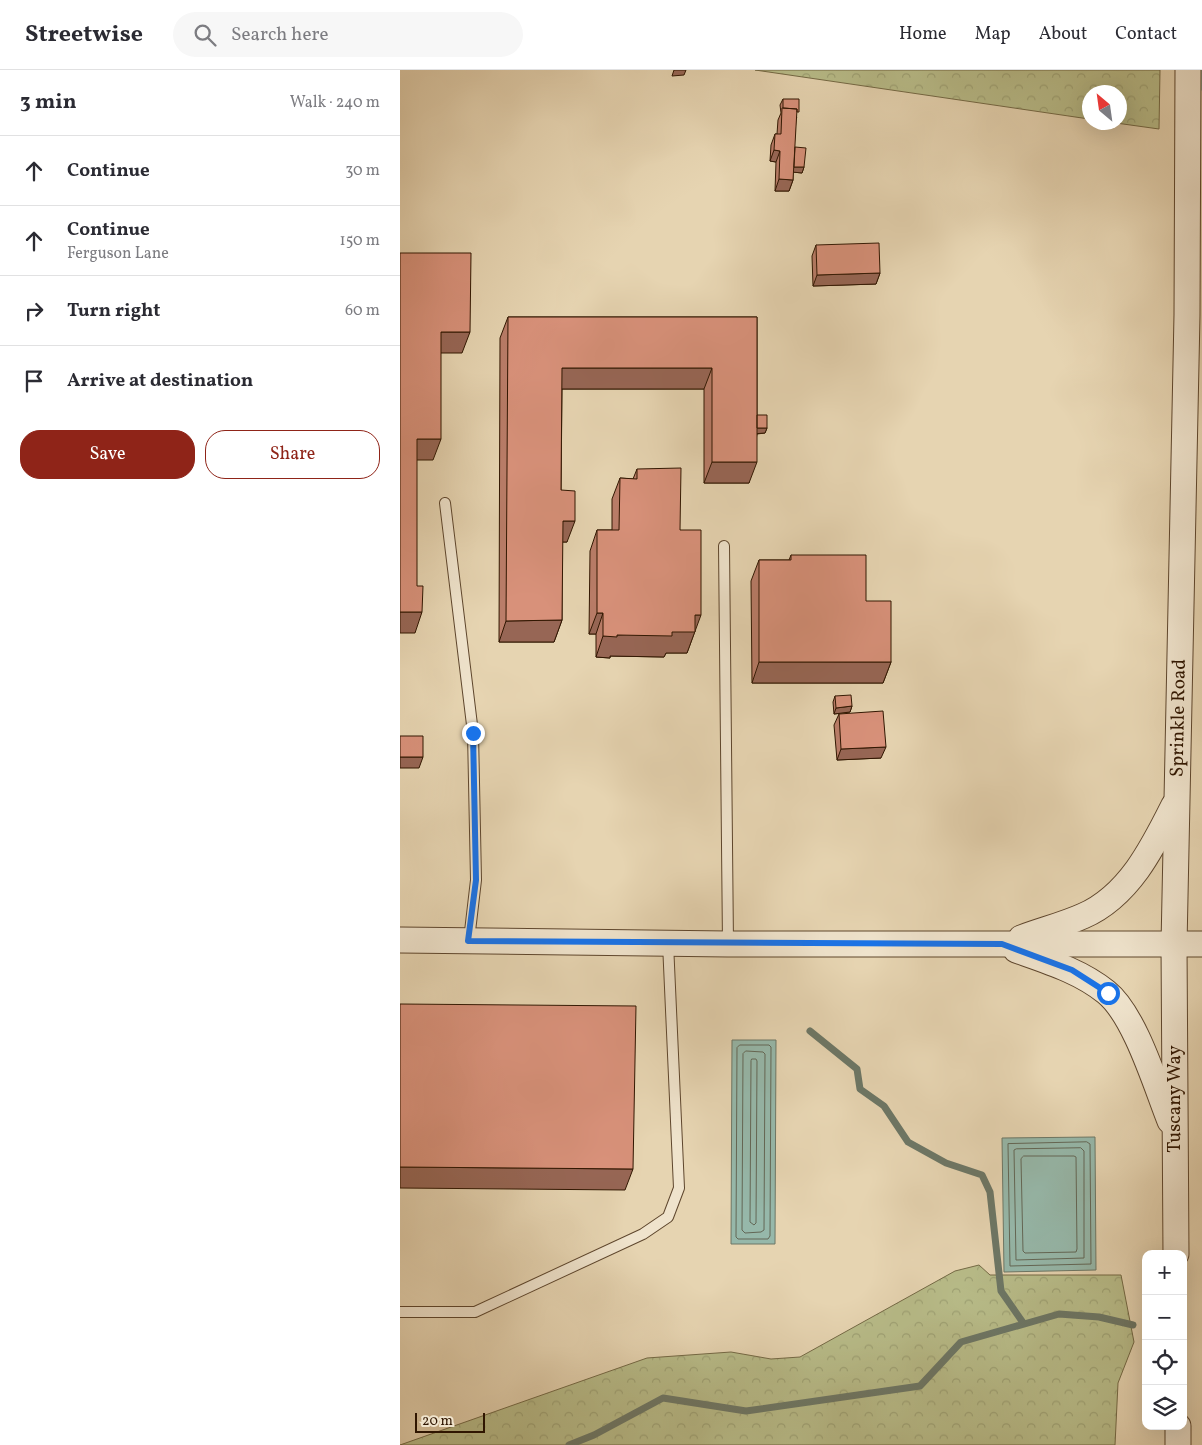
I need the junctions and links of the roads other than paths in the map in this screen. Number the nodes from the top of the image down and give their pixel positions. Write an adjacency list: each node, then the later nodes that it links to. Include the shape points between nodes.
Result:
1 (1188, 70): 4 (street, Sprinkle Road, via 1187,315)
2 (445, 503): 6 (lane, via 473,733 476,880)
3 (724, 546): 8 (lane)
4 (1177, 800): 9 (street, via 1146,856 1112,898 1083,916); 11 (street, Sprinkle Road)
5 (400, 940): 6 (street)
6 (468, 941): 7 (street)
7 (668, 943): 8 (street); 14 (lane, via 679,1188 668,1217 643,1234 475,1312)
8 (728, 944): 9 (street)
9 (1002, 944): 11 (street); 12 (street, via 1072,970 1108,993 1138,1040)
10 (1202, 944): 11 (street)
11 (1174, 945): 12 (street, Tuscany Way)
12 (1175, 1136): 13 (street, Tuscany Way)
13 (1176, 1250)
14 (400, 1312)
15 (1178, 1430): 16 (street)
16 (1178, 1445)

